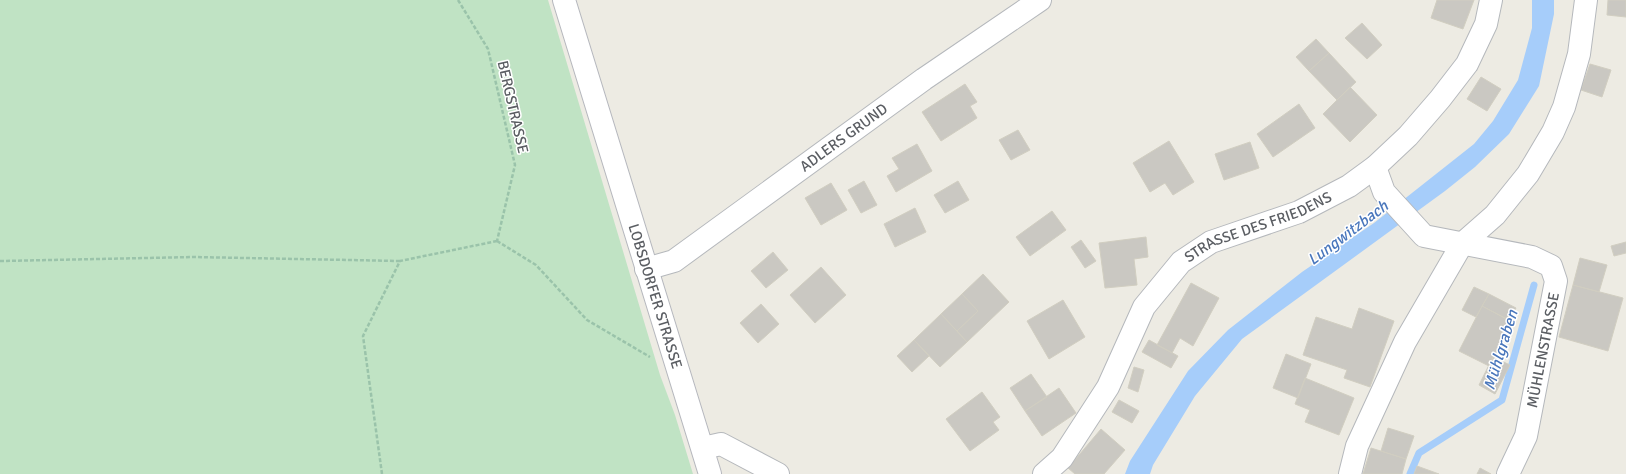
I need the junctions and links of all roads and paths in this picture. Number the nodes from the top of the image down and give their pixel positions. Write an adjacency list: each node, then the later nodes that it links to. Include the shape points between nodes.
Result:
1 (458, 0): 7 (path, BERGSTRASSE, via 488,49 515,165)
2 (564, 0): 11 (street, LOBSDORFER STRASSE)
3 (1040, 0): 11 (street, ADLERS GRUND, via 924,78 674,261)
4 (1491, 0): 6 (street, STRASSE DES FRIEDENS, via 1486,24 1467,64 1408,136)
5 (1586, 0): 8 (street, via 1579,54 1564,107 1553,132 1528,174 1495,215)
6 (1375, 167): 8 (street, MÜHLENSTRASSE, via 1384,192 1424,236); 17 (street, STRASSE DES FRIEDENS, via 1348,186 1299,212 1211,242 1181,262 1144,307 1108,387 1062,458)
7 (497, 241): 10 (path); 12 (path, via 536,265 587,320)
8 (1462, 244): 18 (street, via 1405,342 1357,446); 19 (street, MÜHLENSTRASSE, via 1532,257 1551,266 1556,281 1526,436)
9 (0, 261): 10 (path, via 194,257)
10 (400, 261): 14 (path, via 363,336)
11 (646, 269): 12 (street, LOBSDORFER STRASSE)
12 (677, 373): 13 (street, LOBSDORFER STRASSE)
13 (703, 448): 15 (street, LOBSDORFER STRASSE); 16 (street, via 721,444)
14 (382, 474)
15 (710, 474)
16 (778, 474)
17 (1044, 474)
18 (1350, 474)
19 (1508, 474)

